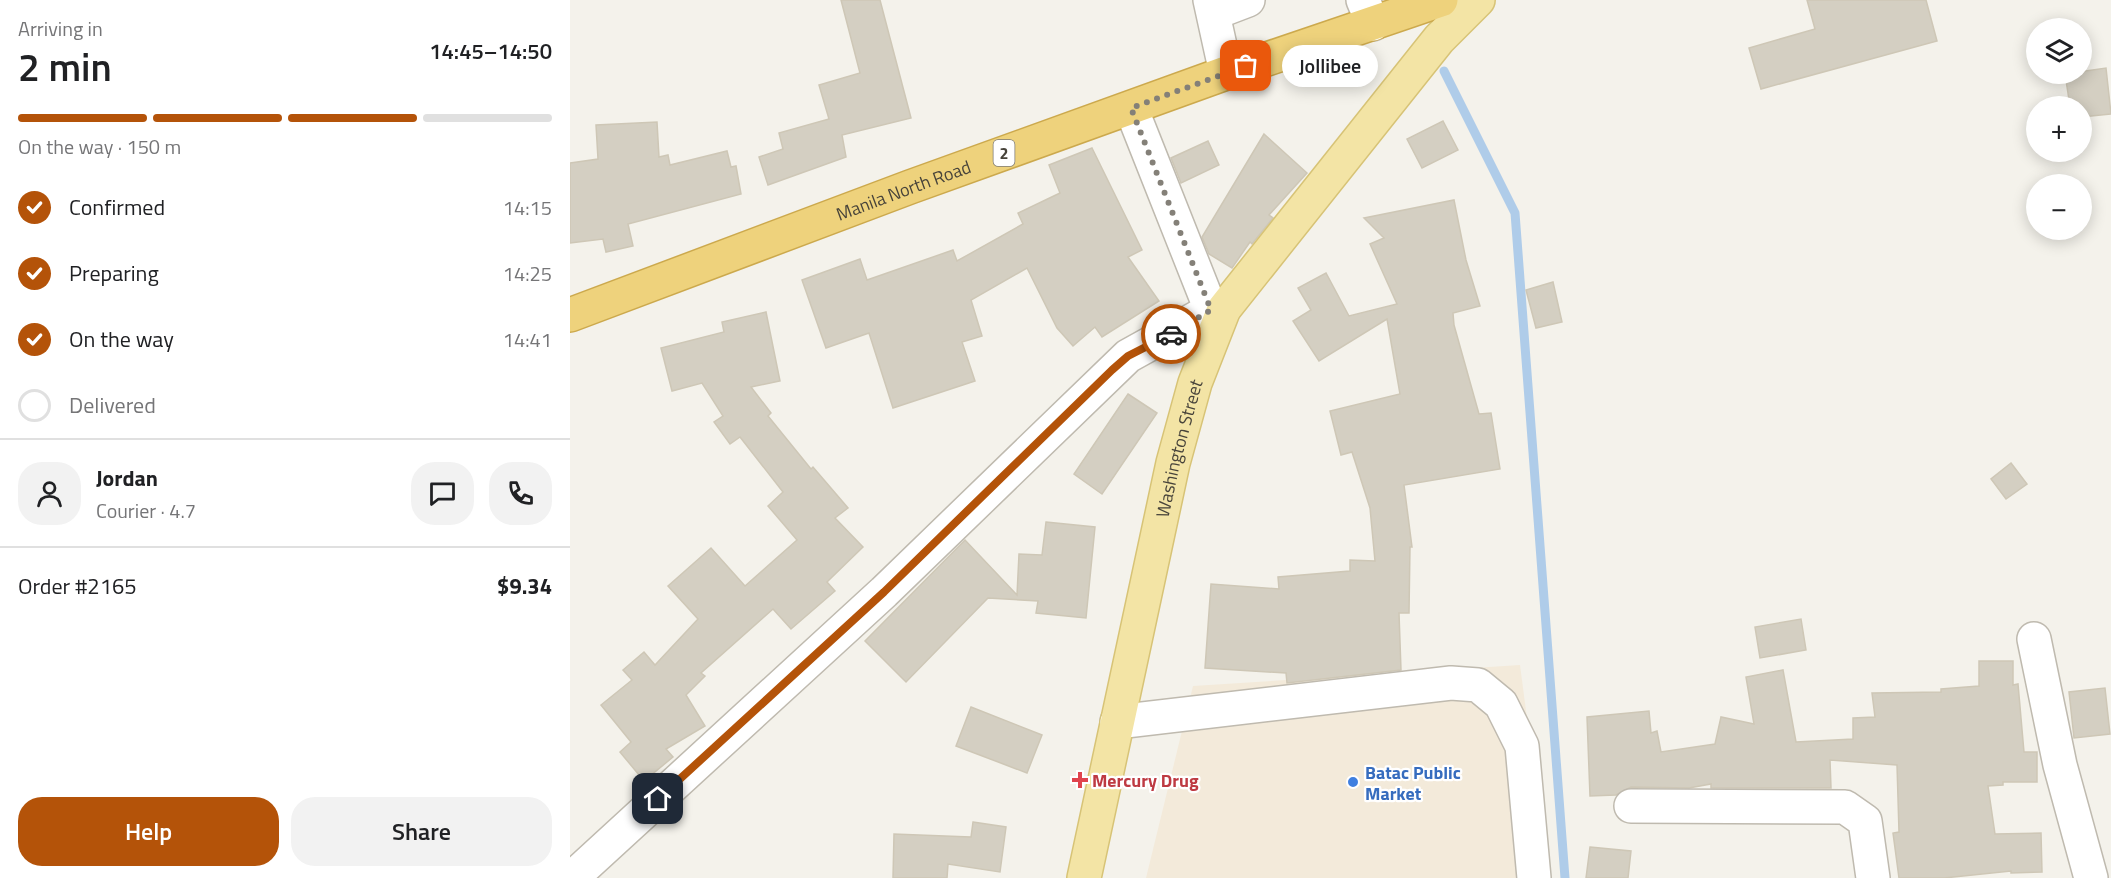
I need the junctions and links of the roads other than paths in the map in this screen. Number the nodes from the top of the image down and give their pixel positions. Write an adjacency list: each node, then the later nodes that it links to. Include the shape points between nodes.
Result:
1 (1248, 0): 4 (street)
2 (1441, 0): 5 (highway, Manila North Road / 2)
3 (1478, 0): 8 (main road, Washington Street, via 1439,39)
4 (1212, 7): 6 (street)
5 (1368, 12): 6 (highway, Manila North Road / 2)
6 (1226, 74): 7 (highway, Manila North Road / 2)
7 (1131, 108): 8 (street); 9 (highway, Manila North Road / 2)
8 (1217, 310): 11 (main road, Washington Street, via 1173,464); 13 (street, via 1128,356 884,592)
9 (570, 315)
10 (2034, 639): 17 (street, via 2060,765)
11 (1117, 722): 14 (main road, Washington Street); 15 (street, via 1396,688 1452,683 1478,686 1501,704 1522,746)
12 (1630, 806): 16 (street, via 1845,807 1865,820)
13 (572, 878)
14 (1084, 878)
15 (1533, 878)
16 (1874, 878)
17 (2091, 878)

